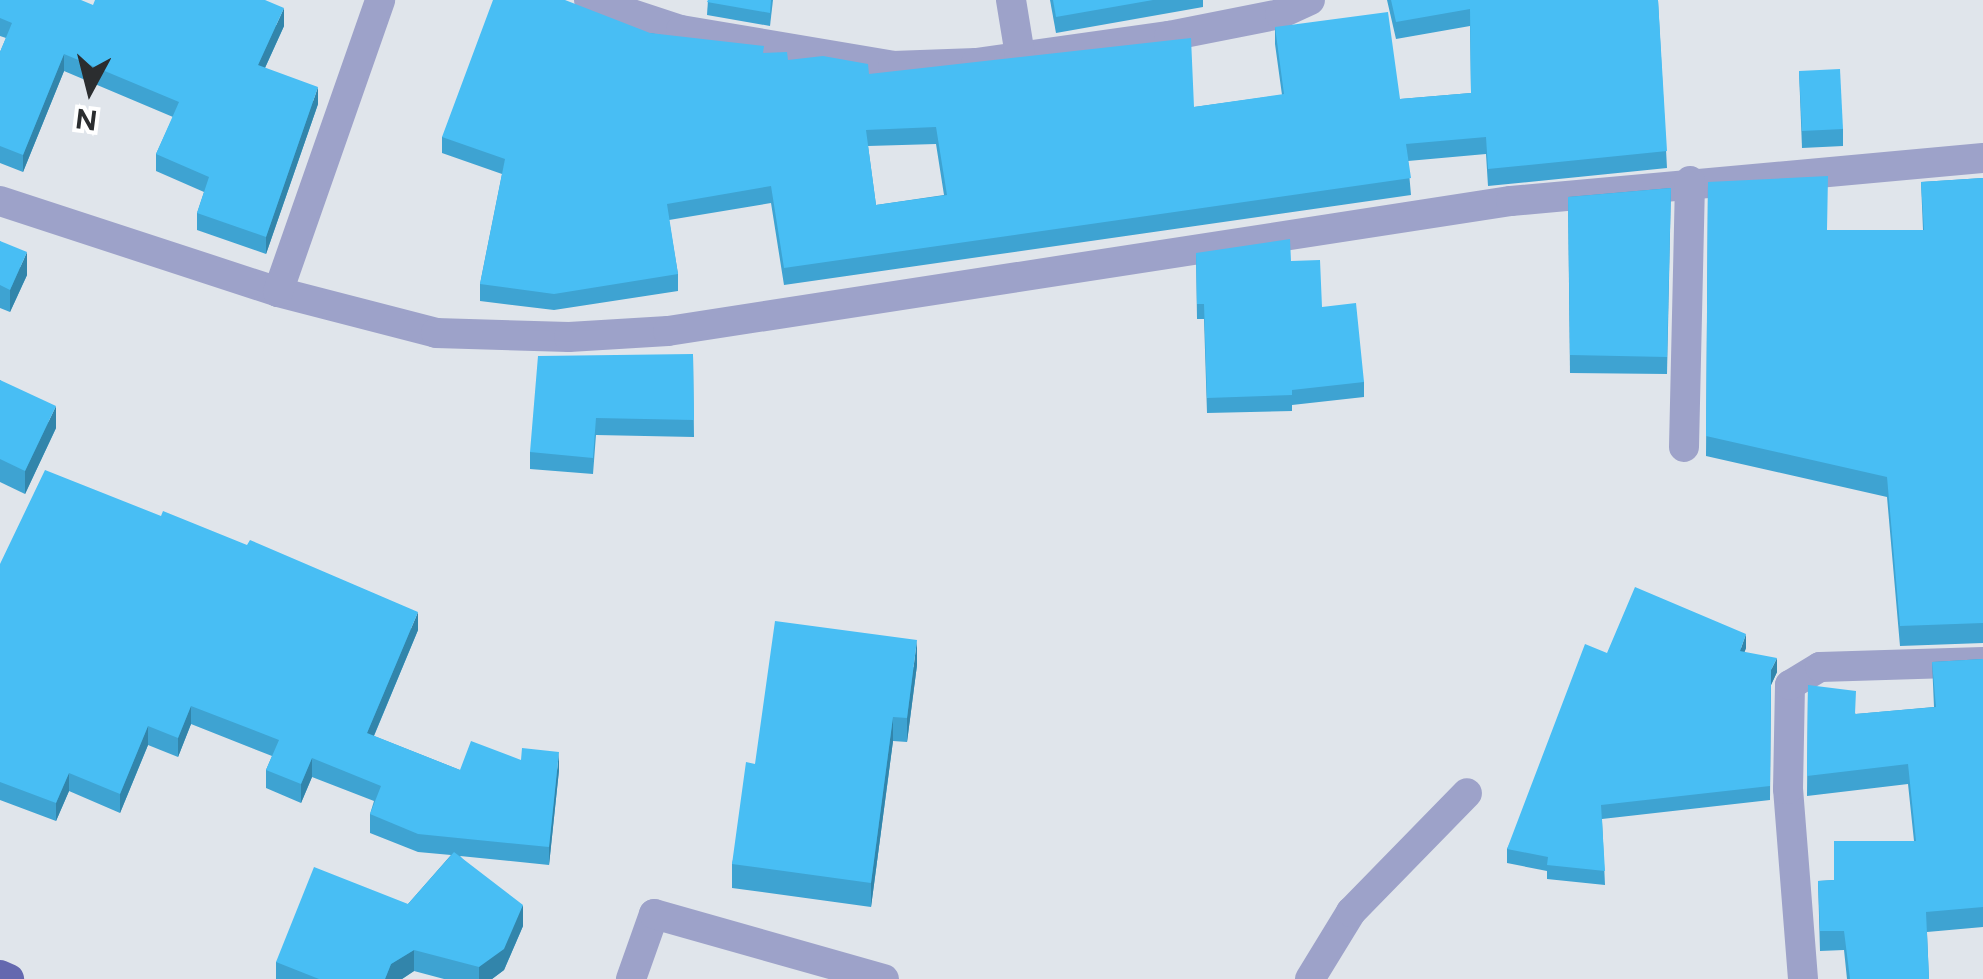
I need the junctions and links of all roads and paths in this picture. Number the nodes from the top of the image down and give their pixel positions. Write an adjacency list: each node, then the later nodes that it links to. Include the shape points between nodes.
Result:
1 (380, 0): 9 (street)
2 (590, 0): 5 (street, via 681,30 893,66)
3 (1010, 0): 5 (street)
4 (1310, 0): 5 (street, via 1280,14 1169,36)
5 (1020, 55)
6 (1983, 158): 7 (street)
7 (1690, 181): 9 (street, via 1217,244 668,331 436,333); 10 (street)
8 (0, 201): 9 (street)
9 (278, 292)
10 (1684, 446)
11 (1983, 662): 18 (street, via 1820,667 1790,685 1788,789)
12 (1467, 793): 17 (street, via 1351,912)
13 (0, 975): 14 (main road)
14 (9, 979)
15 (631, 979): 16 (street, via 654,914)
16 (884, 979)
17 (1310, 979)
18 (1802, 979)

